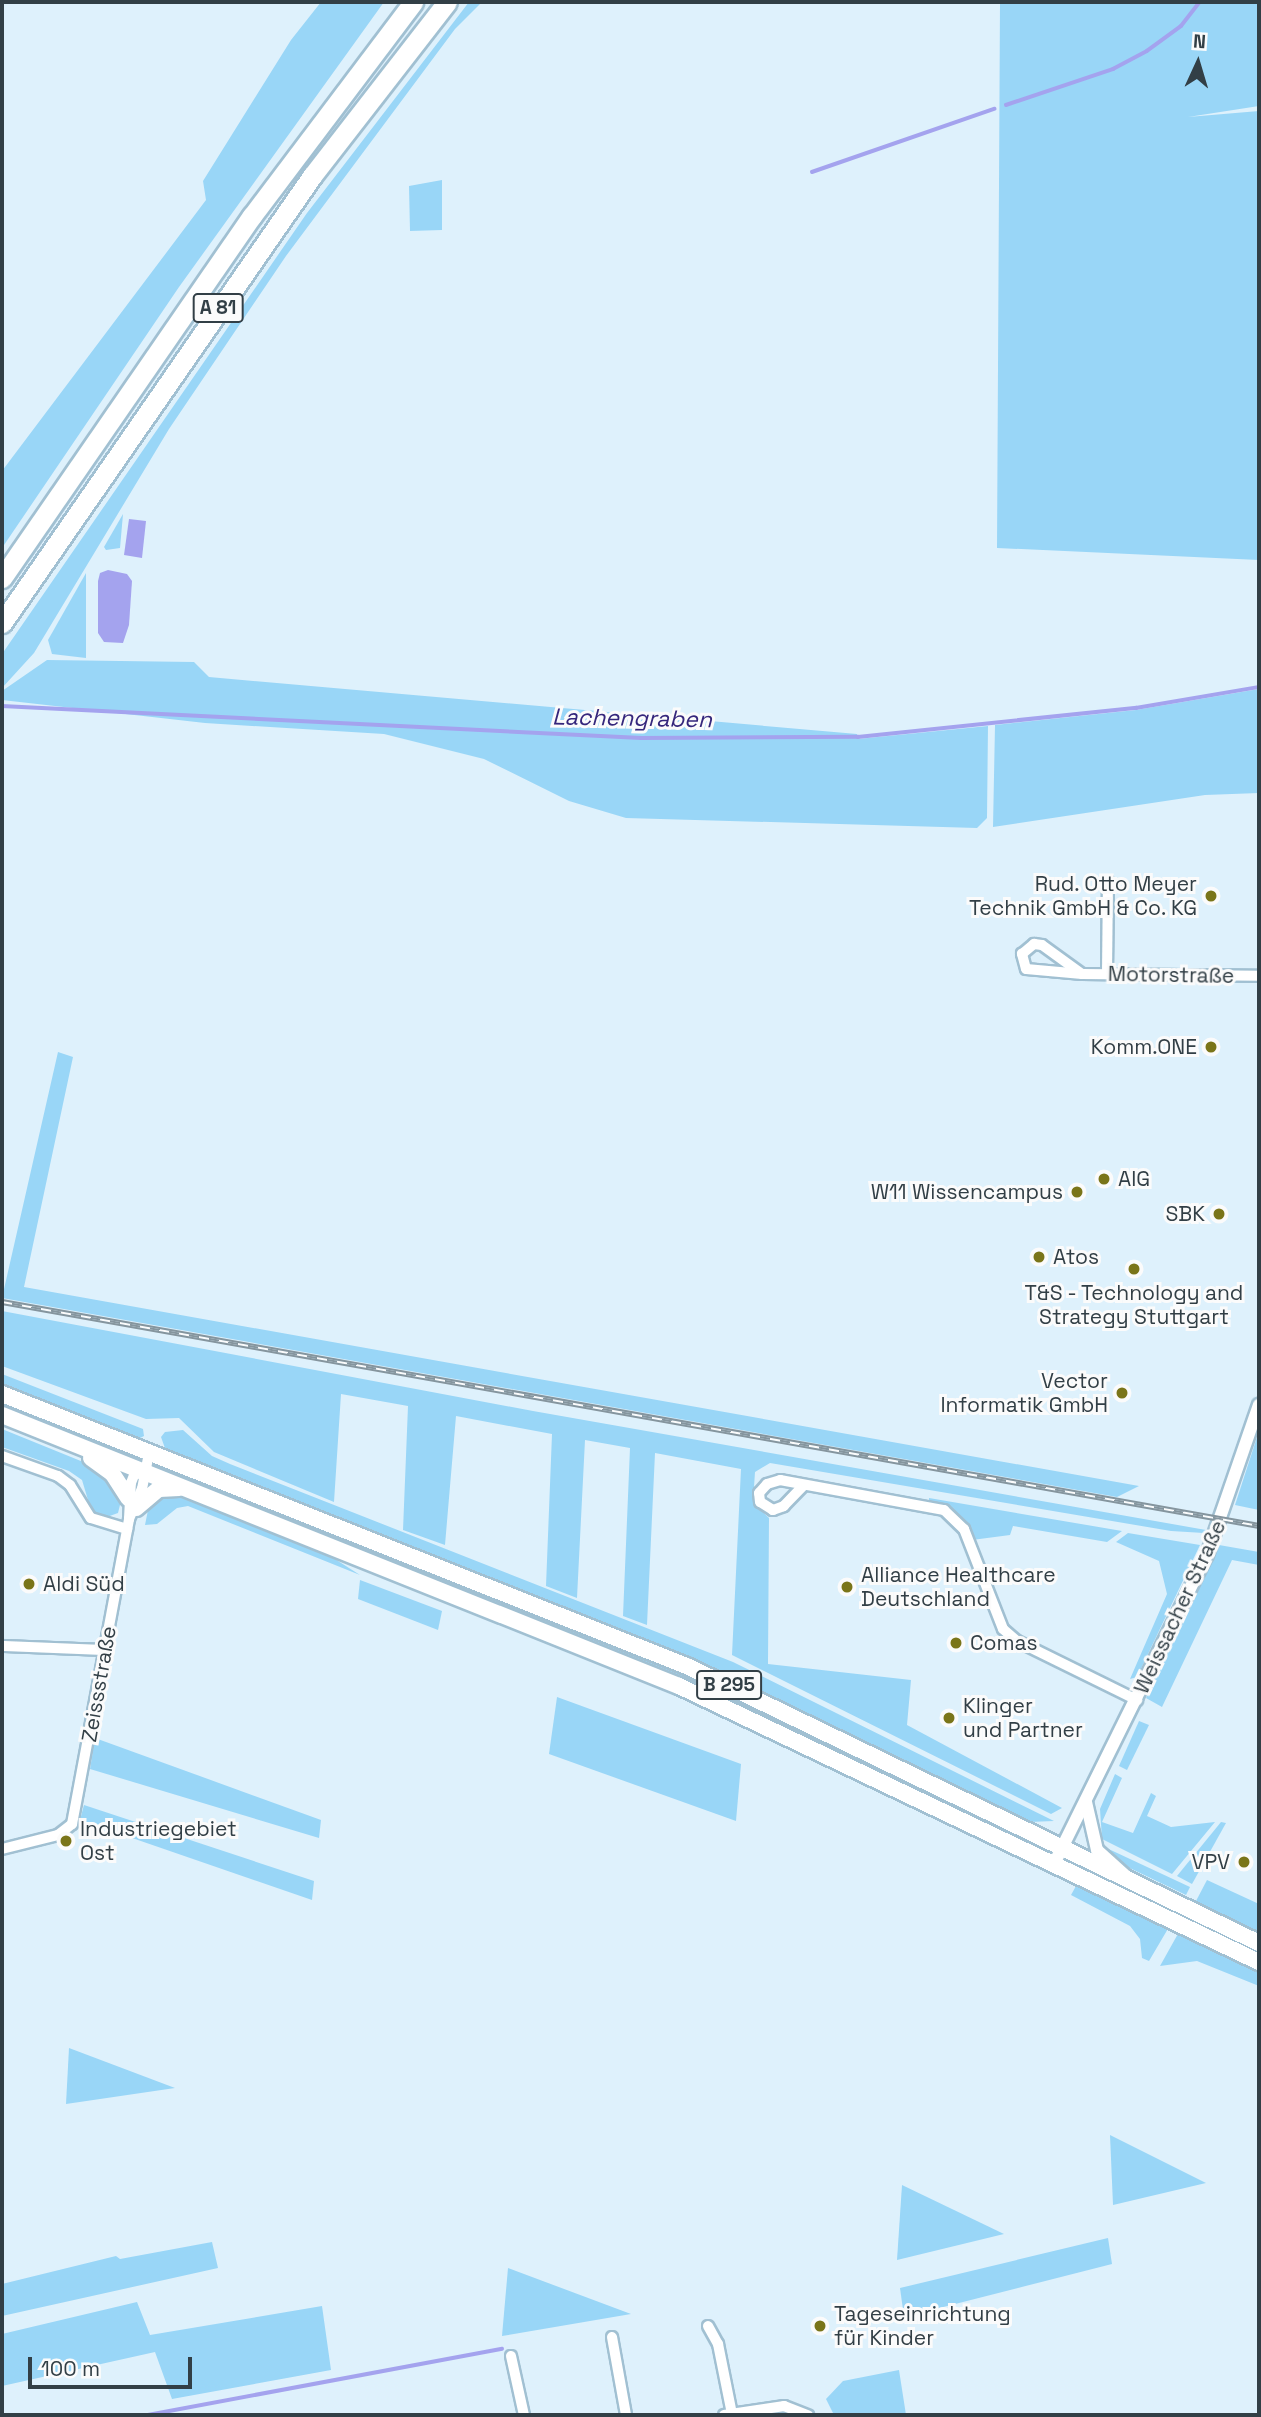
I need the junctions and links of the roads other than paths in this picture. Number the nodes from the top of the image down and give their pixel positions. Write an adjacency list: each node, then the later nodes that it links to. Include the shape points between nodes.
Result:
1 (413, 2): 3 (highway, A 81, via 259,206)
2 (447, 2): 4 (highway, A 81, via 312,176)
3 (2, 578)
4 (2, 623)
5 (1108, 881): 7 (street)
6 (1082, 974): 6 (street, Motorstraße, via 1040,944 1023,951 1023,964 1031,971); 7 (street, Motorstraße)
7 (1107, 974): 8 (street, Motorstraße)
8 (1259, 976)
9 (2, 1394): 13 (main road, B 295)
10 (1259, 1405): 21 (street, Weissacher Straße, via 1207,1555)
11 (2, 1415): 12 (main road, B 295)
12 (86, 1450): 15 (main road, B 295); 18 (main road, via 112,1473)
13 (149, 1452): 15 (street, Zeissstraße); 23 (main road, B 295, via 688,1667)
14 (2, 1455): 18 (street, via 58,1476 70,1485 91,1518)
15 (144, 1472): 17 (main road, B 295); 18 (street, Zeissstraße)
16 (803, 1486): 21 (street, via 944,1510 964,1529 1003,1629 1017,1641)
17 (183, 1488): 18 (main road, via 159,1489); 25 (main road, B 295, via 679,1686)
18 (130, 1514): 20 (street, Zeissstraße)
19 (2, 1646): 20 (street)
20 (105, 1650): 24 (street, Zeissstraße, via 72,1824 58,1835)
21 (1137, 1700): 22 (street, Weissacher Straße)
22 (1086, 1802): 23 (street, Weissacher Straße); 26 (street, via 1097,1850)
23 (1063, 1848): 25 (street, Weissacher Straße); 26 (main road, B 295)
24 (2, 1849)
25 (1053, 1866): 28 (main road, B 295)
26 (1132, 1883): 27 (main road, B 295)
27 (1259, 1943)
28 (1259, 1962)
29 (708, 2326): 32 (street, via 718,2344)
30 (612, 2337): 34 (street)
31 (511, 2356): 33 (street)
32 (728, 2414): 35 (street, via 784,2406)
33 (524, 2415)
34 (626, 2415)
35 (807, 2415)

